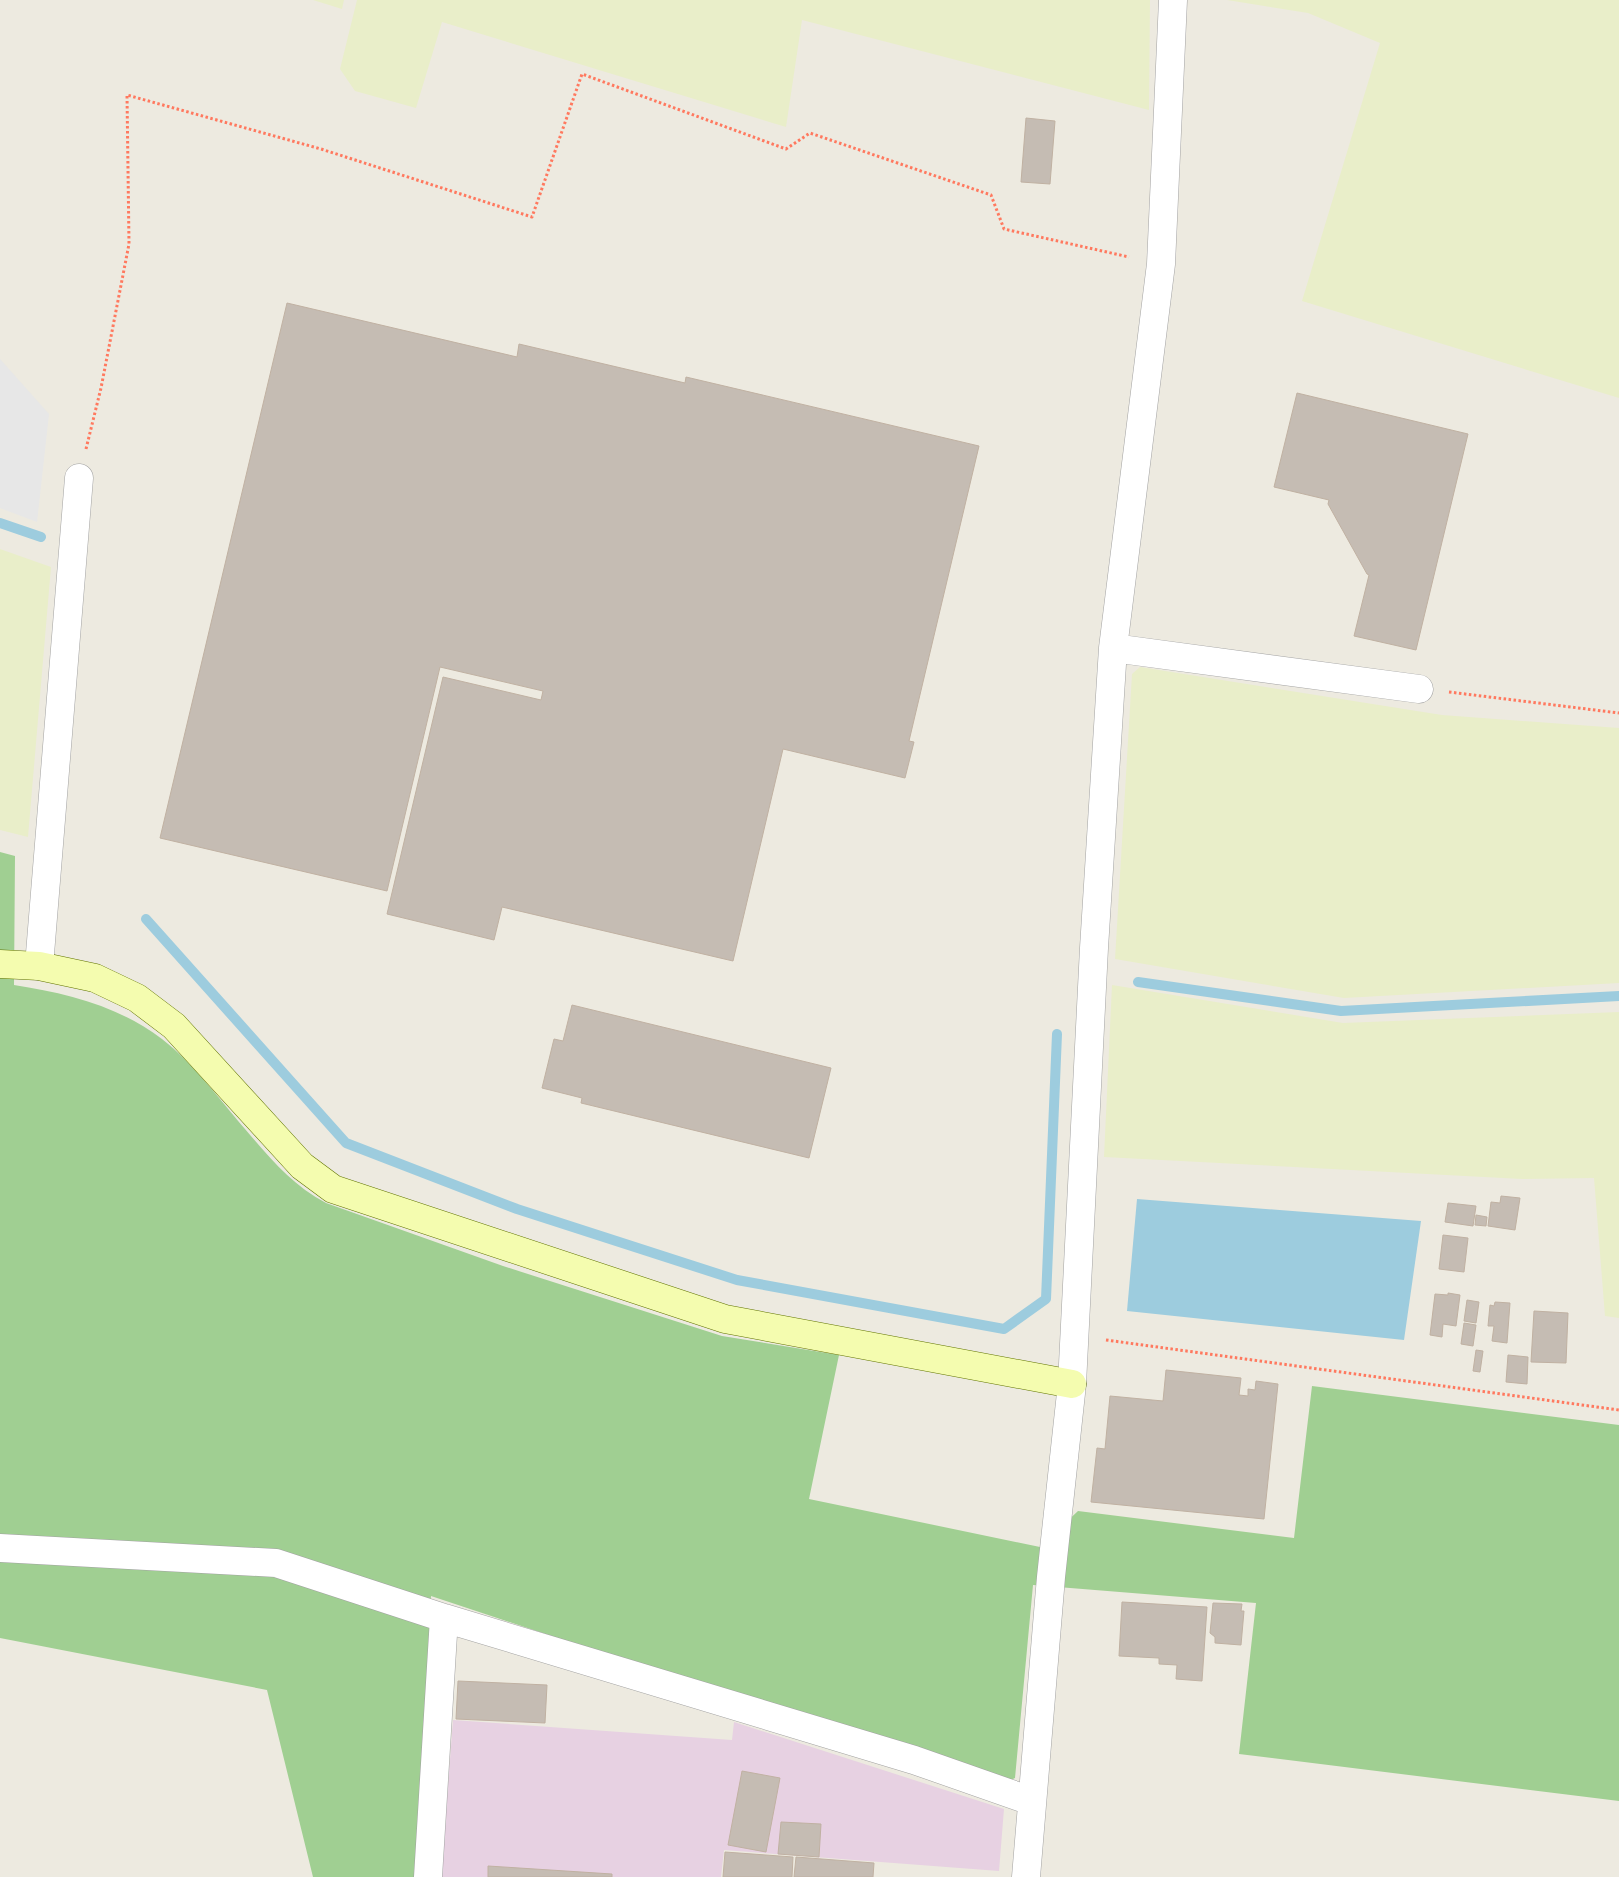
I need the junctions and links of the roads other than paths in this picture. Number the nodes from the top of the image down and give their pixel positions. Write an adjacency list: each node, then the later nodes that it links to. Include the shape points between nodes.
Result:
1 (1173, 0): 3 (street, via 1161,264)
2 (79, 478): 6 (street)
3 (1113, 648): 4 (street); 7 (street)
4 (1419, 688)
5 (0, 964): 6 (street)
6 (39, 966): 7 (street, via 95,978 137,998 160,1015 174,1026 302,1166 332,1189 725,1320)
7 (1072, 1384): 10 (street)
8 (0, 1548): 9 (street, via 276,1563)
9 (444, 1618): 10 (street, via 914,1760); 11 (street)
10 (1032, 1801): 12 (street)
11 (428, 1877)
12 (1026, 1877)

